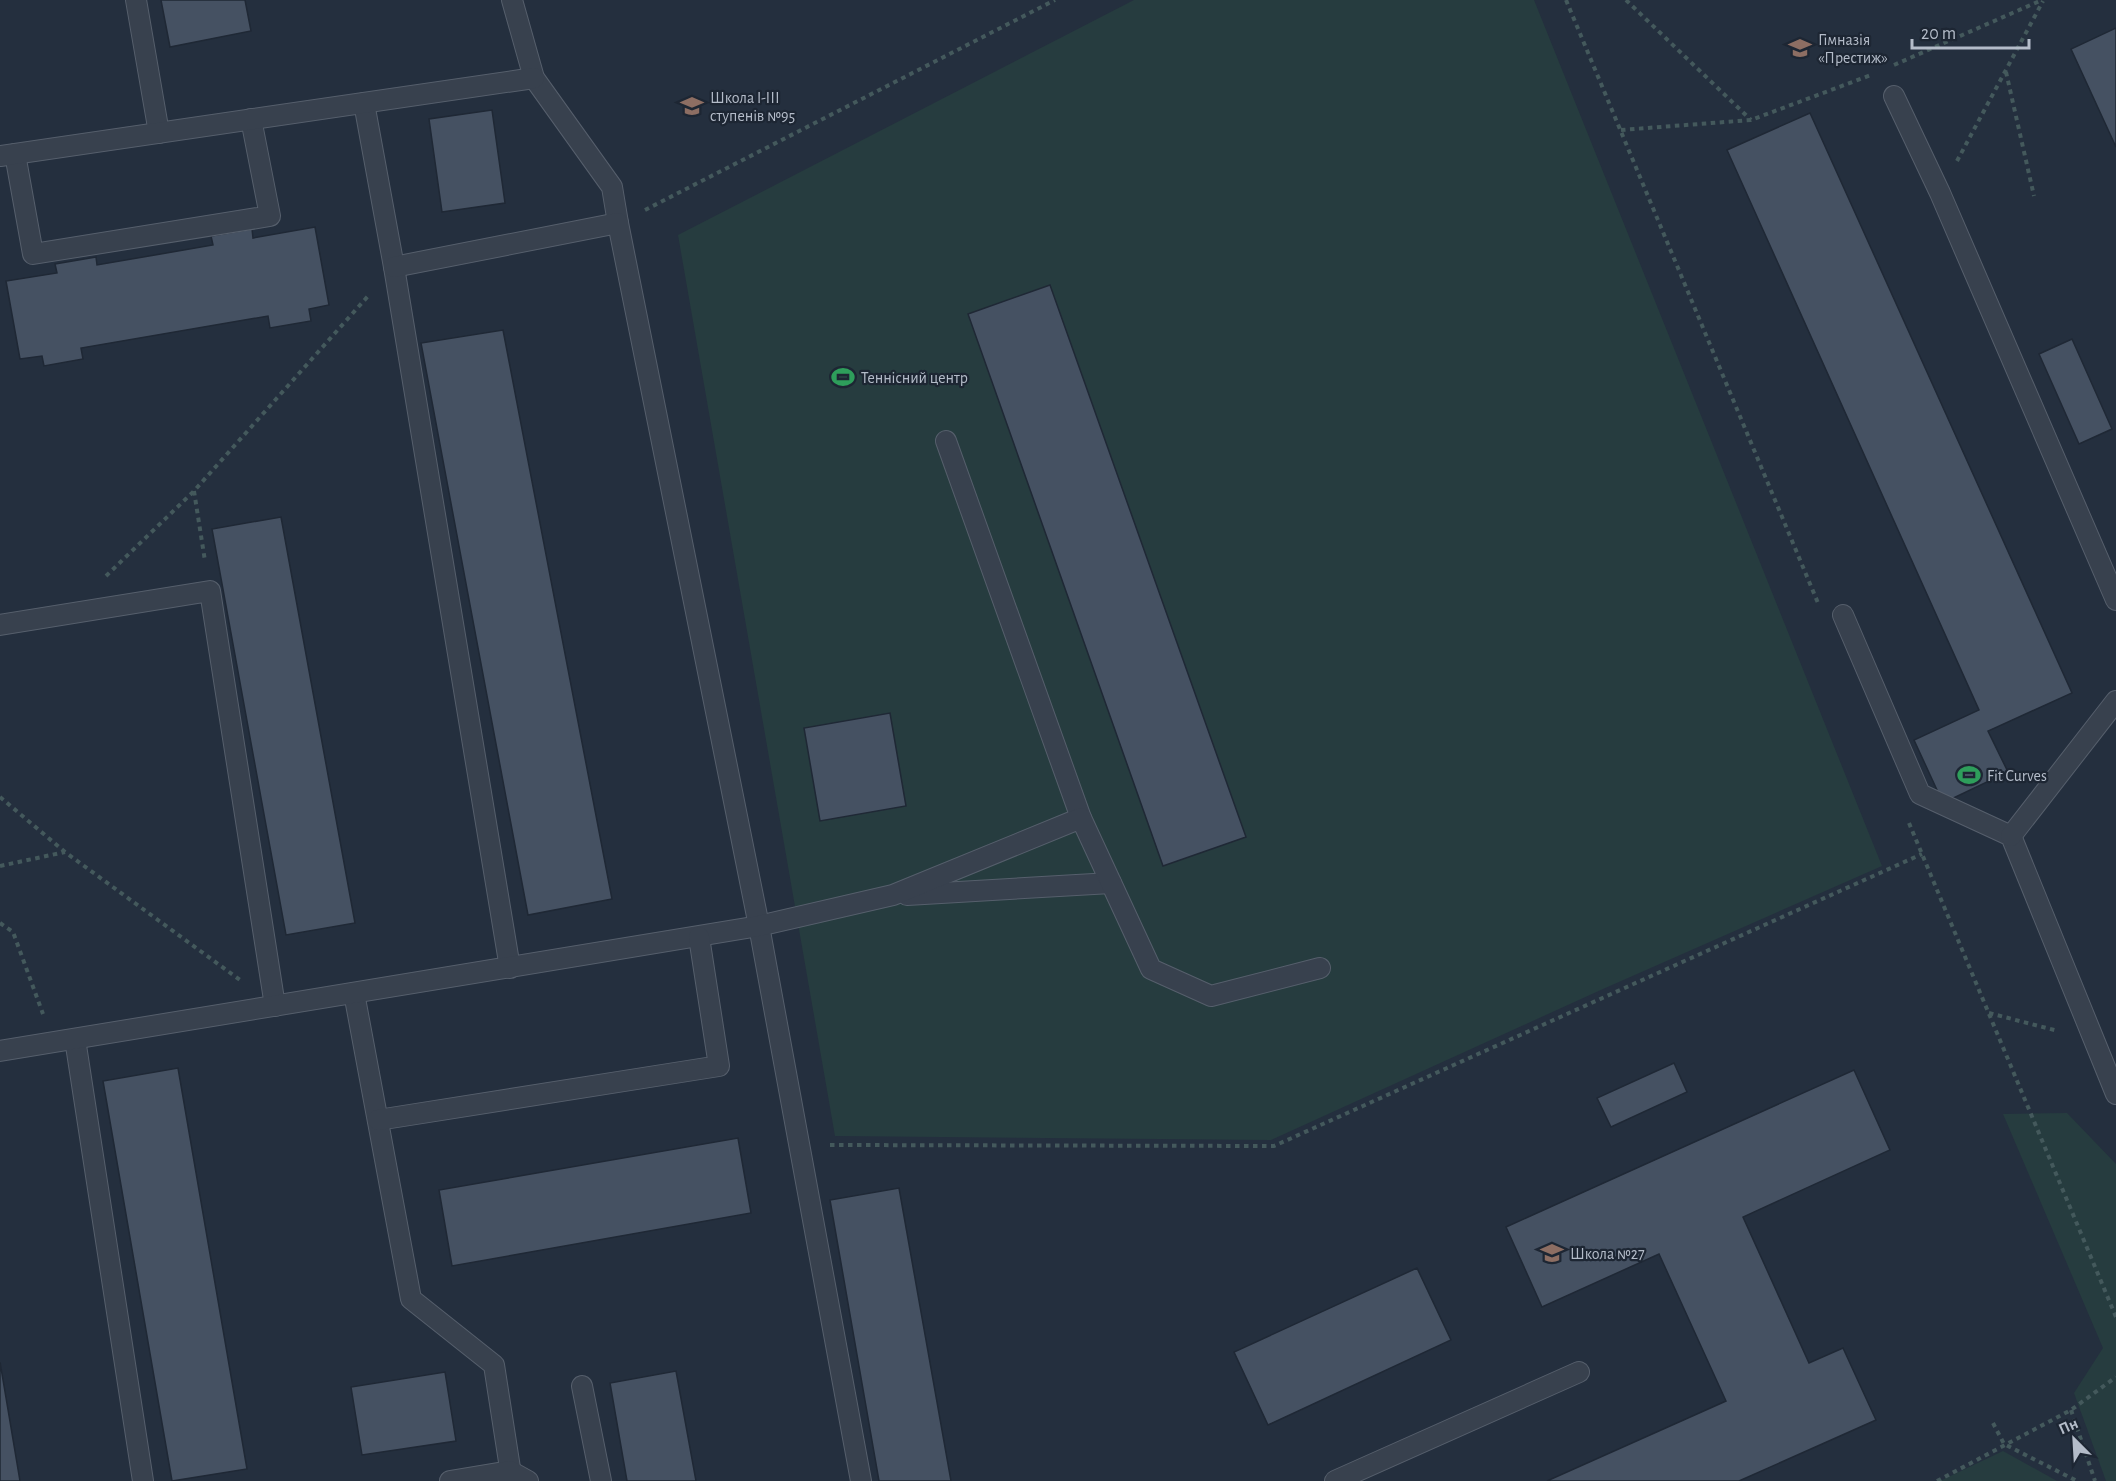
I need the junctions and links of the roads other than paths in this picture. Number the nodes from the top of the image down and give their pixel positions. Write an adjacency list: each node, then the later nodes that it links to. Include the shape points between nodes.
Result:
1 (136, 0): 7 (lane)
2 (512, 0): 3 (lane)
3 (534, 78): 5 (lane); 9 (lane, via 612,187)
4 (1894, 96): 12 (lane)
5 (364, 103): 6 (lane); 10 (lane)
6 (251, 119): 7 (lane); 8 (lane, via 270,216 33,254)
7 (159, 133): 8 (lane)
8 (8, 155)
9 (618, 223): 10 (lane); 20 (lane)
10 (394, 267): 22 (lane)
11 (946, 441): 16 (lane)
12 (2116, 600)
13 (1843, 615): 17 (lane, via 1920,794)
14 (0, 625): 25 (lane, via 210,591)
15 (2116, 701): 17 (lane)
16 (1081, 818): 18 (lane); 19 (lane)
17 (2011, 836): 28 (lane)
18 (1111, 883): 19 (lane); 23 (lane, via 1151,969 1211,996)
19 (893, 895): 20 (lane)
20 (759, 926): 21 (lane); 37 (lane)
21 (699, 936): 22 (lane); 29 (lane, via 719,1066)
22 (510, 968): 24 (lane)
23 (1320, 968)
24 (354, 993): 25 (lane); 29 (lane)
25 (275, 1006): 26 (lane)
26 (75, 1039): 27 (lane); 33 (lane)
27 (0, 1051)
28 (2116, 1094)
29 (378, 1120): 32 (lane, via 411,1299 494,1365)
30 (1579, 1372): 38 (lane)
31 (582, 1386): 36 (lane)
32 (511, 1476): 34 (lane); 35 (lane)
33 (143, 1481)
34 (450, 1481)
35 (528, 1481)
36 (601, 1481)
37 (861, 1481)
38 (1335, 1481)

